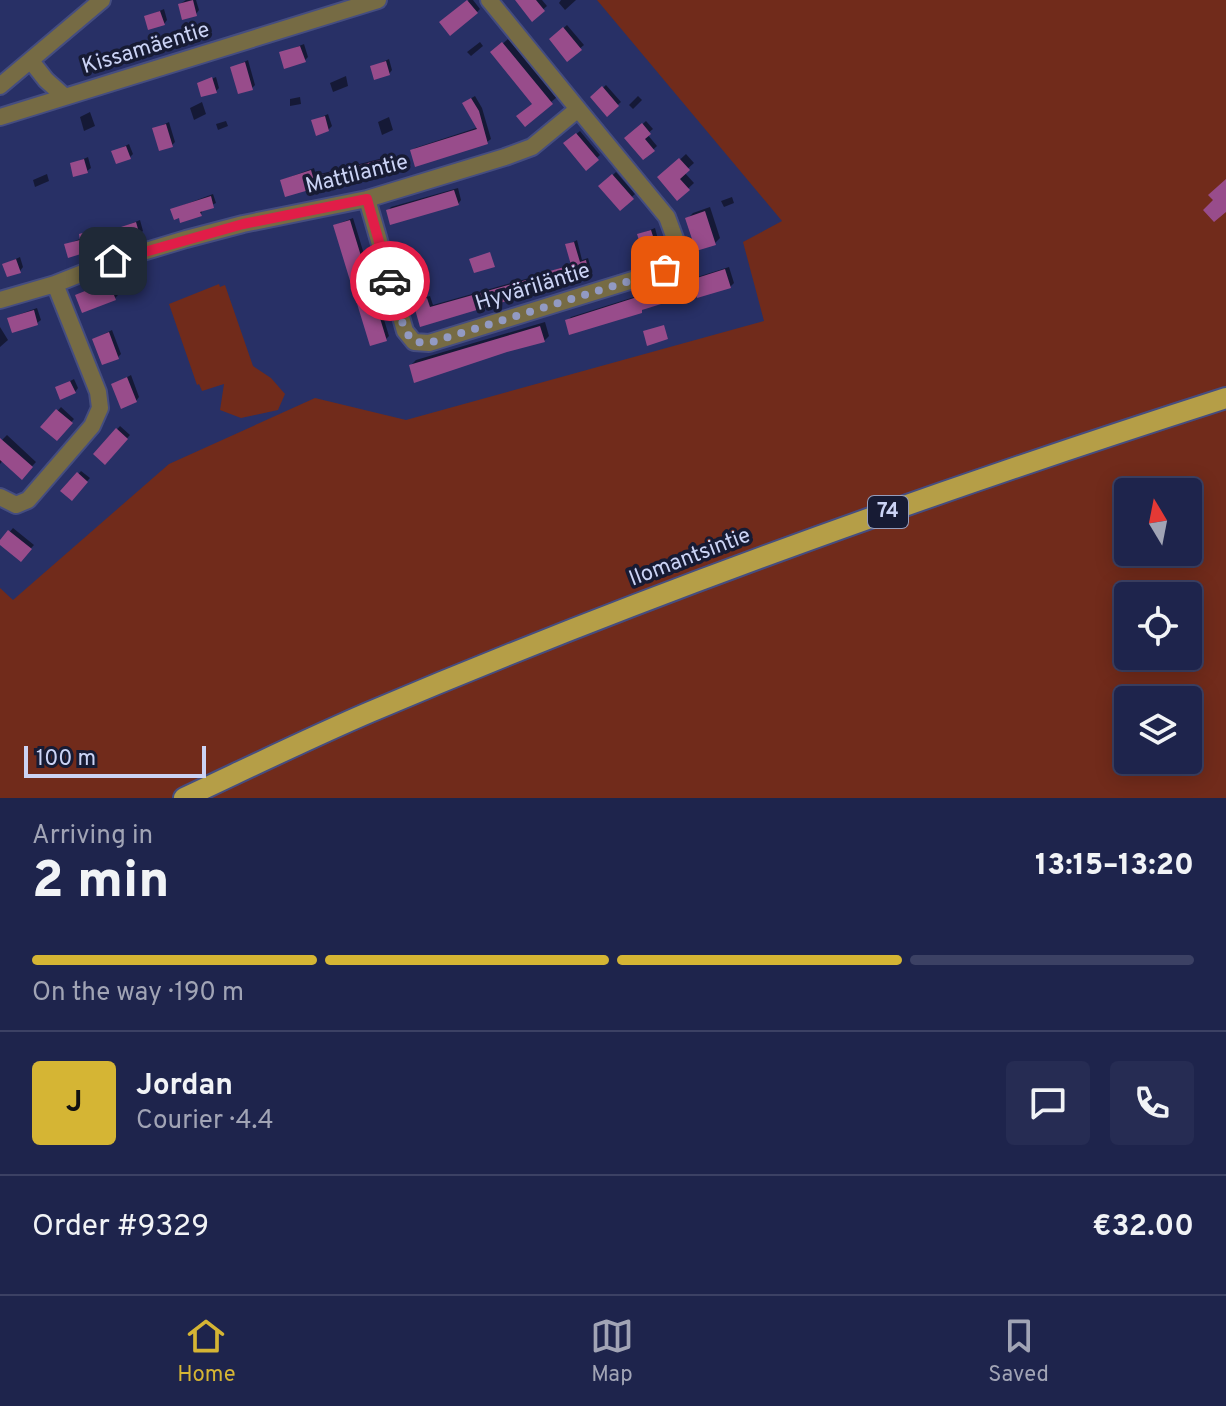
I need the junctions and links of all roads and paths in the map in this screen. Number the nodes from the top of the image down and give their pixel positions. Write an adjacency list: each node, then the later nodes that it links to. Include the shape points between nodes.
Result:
1 (102, 0): 4 (street)
2 (378, 0): 6 (street, Kissamäentie)
3 (489, 0): 7 (street)
4 (31, 61): 5 (street); 6 (street, Kissamäentie)
5 (0, 86)
6 (65, 97): 8 (street, Kissamäentie)
7 (578, 109): 9 (street, Mattilantie, via 532,147); 9 (street, Hyväriläntie, via 667,217 677,252 676,261 665,270 429,343 414,342 405,331)
8 (0, 117)
9 (367, 199): 10 (street, Mattilantie, via 186,239)
10 (55, 284): 11 (street, Mattilantie); 13 (street, via 100,408 92,426 28,500 16,505)
11 (0, 300)
12 (1226, 398): 14 (main road, Ilomantsintie / 74, via 723,570 368,713)
13 (0, 497)
14 (184, 798)

